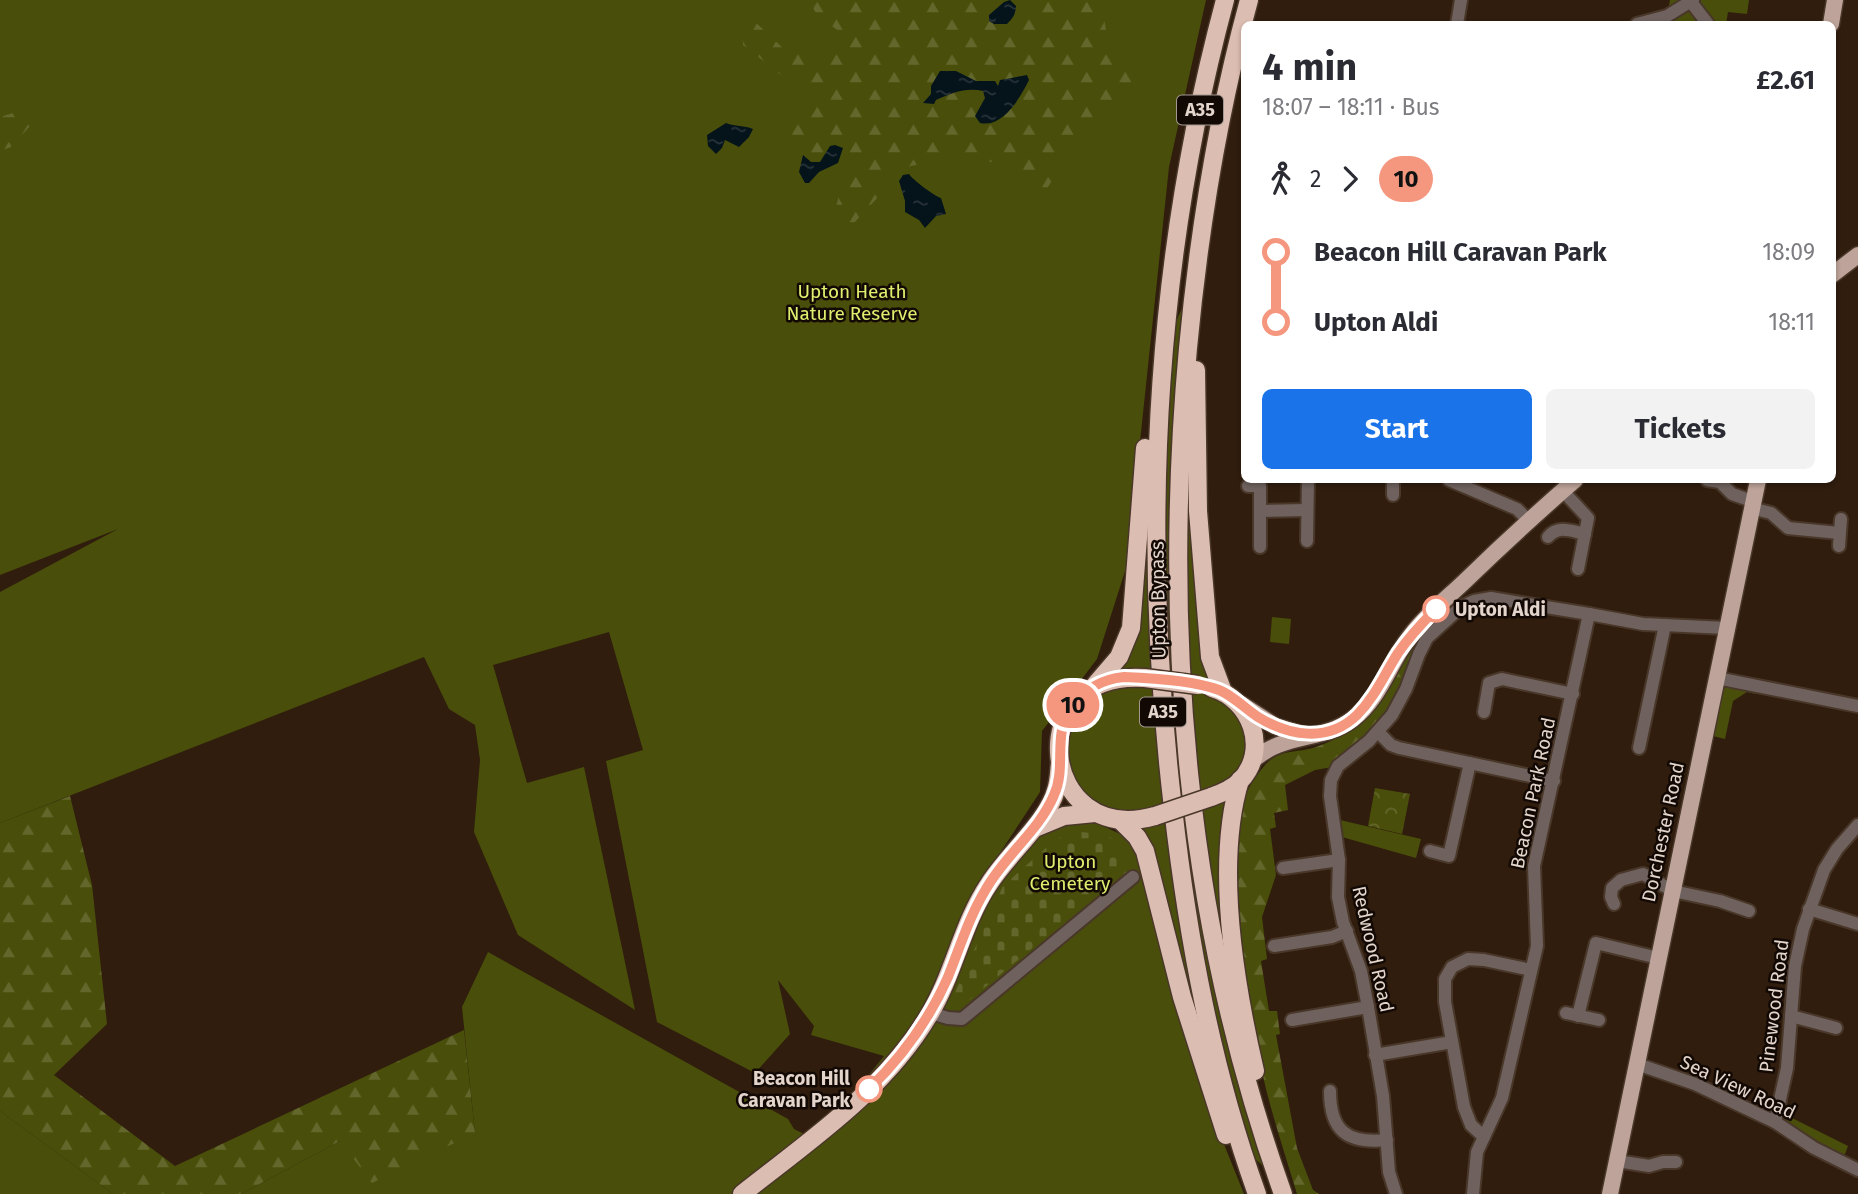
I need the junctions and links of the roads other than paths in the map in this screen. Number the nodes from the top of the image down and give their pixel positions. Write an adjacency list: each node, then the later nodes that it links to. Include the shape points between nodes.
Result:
1 (1225, 0): 12 (highway, Upton Bypass / A35)
2 (1249, 0): 6 (highway, Upton Bypass / A35)
3 (1461, 0): 7 (street)
4 (1835, 0): 10 (main road)
5 (1692, 1): 8 (street); 9 (street)
6 (1244, 21)
7 (1458, 21)
8 (1648, 21)
9 (1706, 21)
10 (1832, 21)
11 (1241, 34): 13 (highway, Upton Bypass / A35)
12 (1180, 221): 38 (highway, A35, via 1156,340 1131,628 1119,657); 87 (highway, Upton Bypass / A35, via 1161,378 1156,477 1156,601 1164,714 1197,976)
13 (1199, 247): 39 (highway, A35, via 1198,512 1210,657); 88 (highway, Upton Bypass / A35, via 1179,509 1185,743 1201,866 1230,1016 1254,1107)
14 (1858, 255): 15 (main road)
15 (1836, 272)
16 (1308, 483): 25 (street)
17 (1393, 483): 23 (street)
18 (1457, 483): 28 (street, via 1517,509)
19 (1721, 483): 24 (street)
20 (1757, 483): 24 (main road, Dorchester Road)
21 (1568, 485): 28 (main road); 29 (street, via 1588,518)
22 (1248, 486): 26 (street, via 1260,486)
23 (1393, 495)
24 (1752, 505): 27 (street, via 1788,528 1839,539); 36 (main road, Dorchester Road)
25 (1307, 510): 26 (street); 31 (street)
26 (1260, 511): 32 (street)
27 (1841, 519)
28 (1528, 520): 45 (main road, via 1411,635 1359,713 1337,728)
29 (1585, 534): 30 (street, via 1560,529); 33 (street)
30 (1548, 537)
31 (1307, 541)
32 (1259, 547)
33 (1578, 569)
34 (1589, 614): 35 (street); 40 (street, Beacon Park Road); 44 (street, via 1498,598 1465,604 1427,638 1406,689)
35 (1665, 625): 36 (street); 46 (street)
36 (1726, 628): 37 (main road, Dorchester Road)
37 (1717, 677): 42 (street); 60 (main road, Dorchester Road)
38 (1095, 685): 39 (highway, bridge, via 1118,677 1145,678); 48 (highway, via 1065,717)
39 (1223, 692): 41 (highway)
40 (1573, 694): 43 (street, via 1502,679 1489,683); 51 (street, Beacon Park Road)
41 (1241, 705): 45 (main road, via 1275,726); 47 (highway, via 1252,726)
42 (1858, 705)
43 (1484, 712)
44 (1378, 732): 49 (street, via 1399,748); 57 (street, Redwood Road, via 1338,766 1331,780)
45 (1306, 735): 47 (main road, via 1271,747)
46 (1639, 748)
47 (1251, 762): 50 (highway)
48 (1060, 763): 52 (highway, via 1071,791); 55 (highway, via 1054,796)
49 (1470, 763): 51 (street); 56 (street, via 1449,856)
50 (1240, 780): 53 (highway, bridge, via 1228,790 1155,816); 88 (highway, A35, via 1228,848 1235,958 1253,1059)
51 (1554, 780): 68 (street, Beacon Park Road, via 1534,866 1537,935)
52 (1095, 813): 53 (highway); 55 (highway, via 1055,818)
53 (1120, 820): 86 (highway, via 1145,851 1197,1047)
54 (1858, 825): 62 (street, Pinewood Road, via 1824,870)
55 (1034, 828): 70 (highway, via 987,886)
56 (1430, 851)
57 (1339, 860): 58 (street); 65 (street, Redwood Road, via 1338,897)
58 (1283, 868)
59 (1133, 877): 70 (street, via 962,1019)
60 (1673, 891): 61 (street, via 1643,874 1632,875 1612,888); 63 (street); 67 (main road, Dorchester Road)
61 (1614, 904)
62 (1809, 909): 64 (street); 71 (street, Pinewood Road, via 1795,967)
63 (1749, 911)
64 (1858, 924)
65 (1347, 932): 66 (street); 69 (street, Redwood Road)
66 (1274, 946)
67 (1658, 958): 73 (street, via 1596,943 1572,1015); 77 (main road, Dorchester Road)
68 (1531, 970): 75 (street, via 1476,959 1452,967 1443,986); 80 (street, Beacon Park Road, via 1502,1098)
69 (1368, 1007): 72 (street); 76 (street, Redwood Road)
70 (930, 1013): 85 (highway, via 904,1051 869,1089)
71 (1791, 1016): 74 (street); 79 (street, Pinewood Road, via 1787,1068)
72 (1293, 1020)
73 (1599, 1020)
74 (1836, 1028)
75 (1452, 1042): 76 (street); 80 (street, via 1467,1116)
76 (1374, 1055): 81 (street, Redwood Road)
77 (1637, 1064): 79 (street, Sea View Road, via 1695,1084); 82 (main road, Dorchester Road)
78 (1330, 1091): 81 (street, via 1331,1112 1343,1132 1357,1140)
79 (1775, 1122): 84 (street, Sea View Road)
80 (1484, 1137): 90 (street, Beacon Park Road, via 1474,1165)
81 (1387, 1140): 89 (street, Redwood Road)
82 (1617, 1161): 83 (street, via 1649,1167); 91 (main road, Dorchester Road)
83 (1676, 1162)
84 (1858, 1170)
85 (742, 1194)
86 (1250, 1194)
87 (1257, 1194)
88 (1286, 1194)
89 (1396, 1194)
90 (1473, 1194)
91 (1610, 1194)

